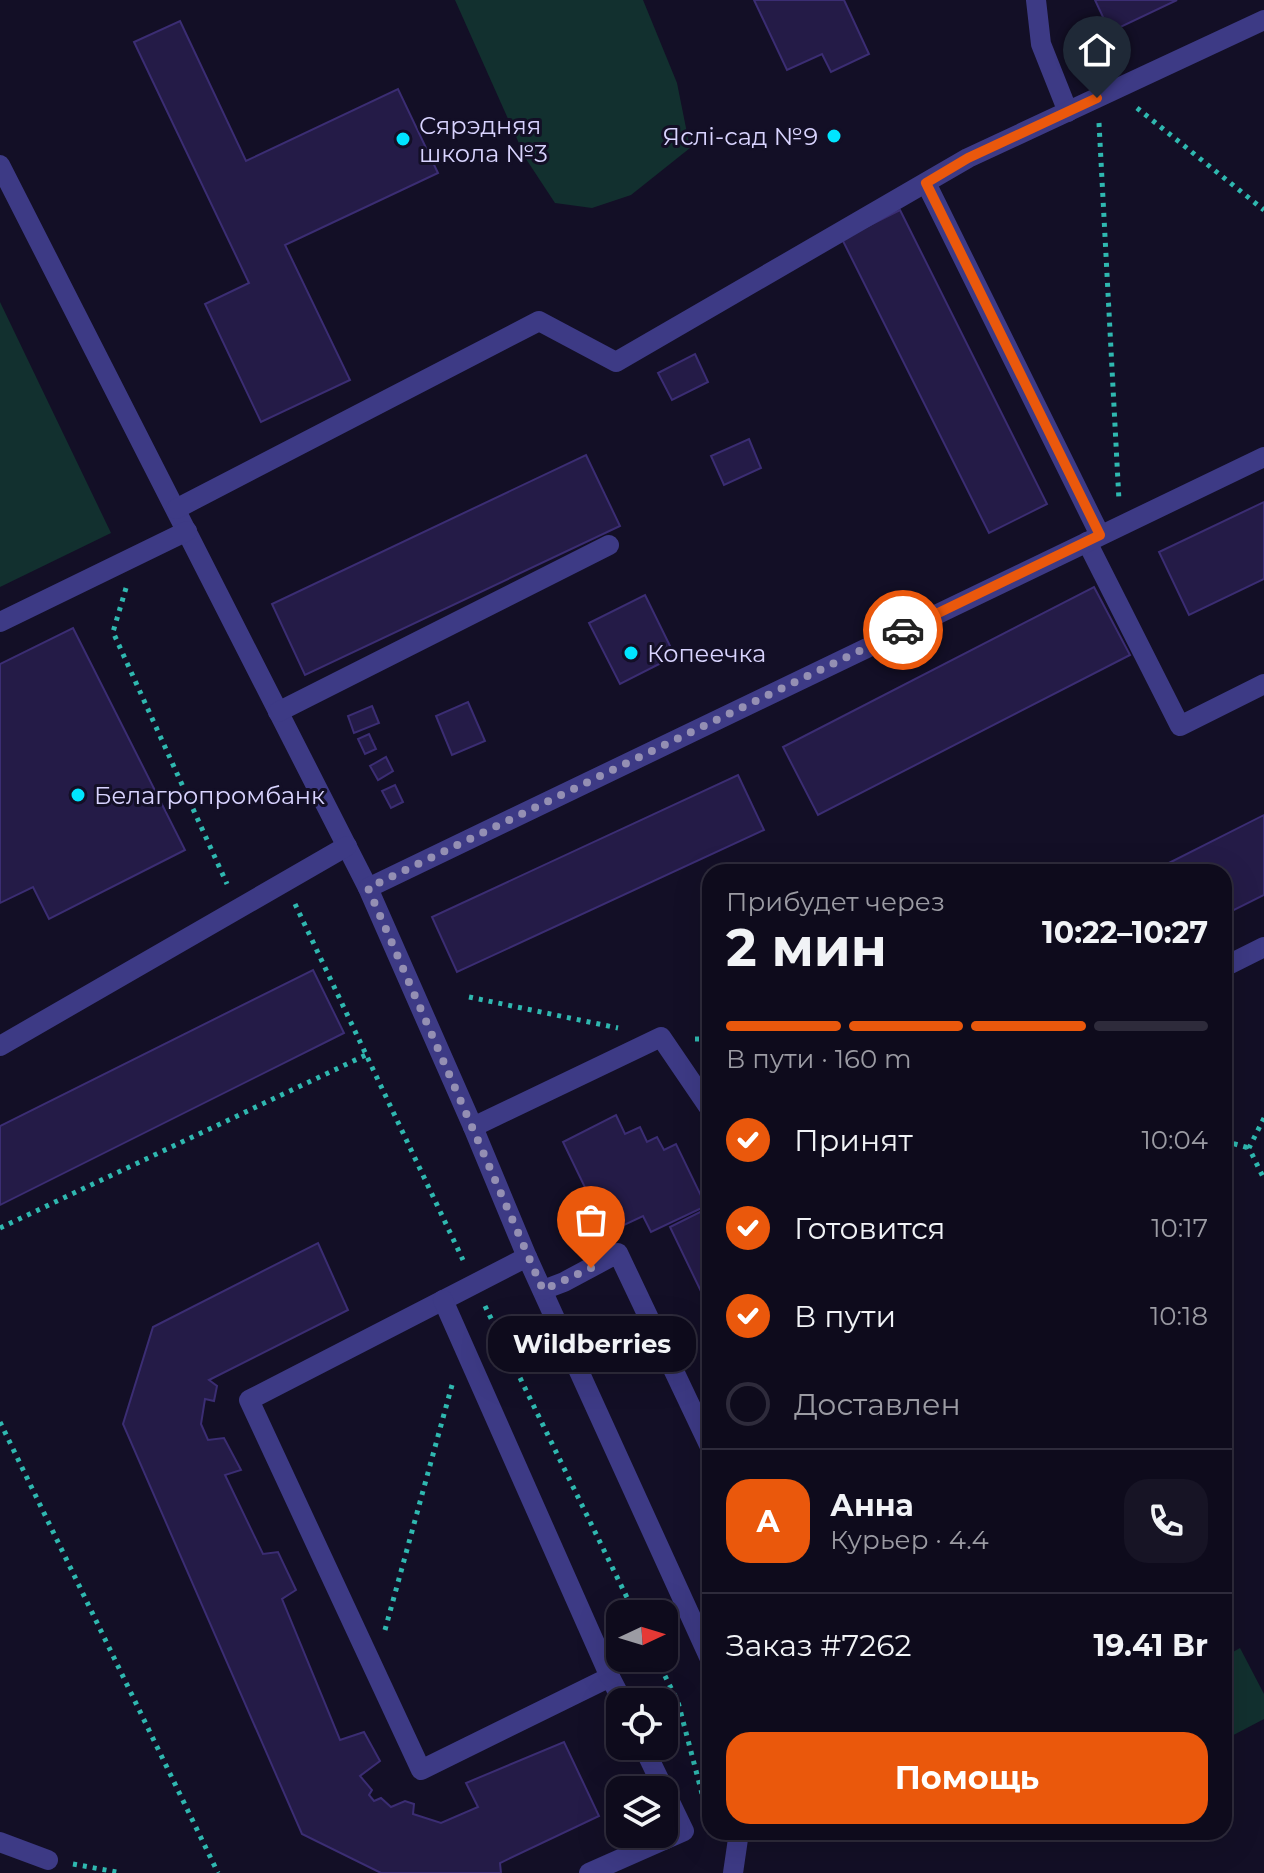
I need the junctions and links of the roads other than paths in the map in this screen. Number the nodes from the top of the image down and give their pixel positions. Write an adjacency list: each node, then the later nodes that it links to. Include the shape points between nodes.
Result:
1 (1036, 0): 3 (street, via 1041,44)
2 (1264, 20): 3 (street)
3 (1068, 112): 5 (street)
4 (0, 165): 7 (street)
5 (926, 183): 7 (street, via 616,362 539,321); 9 (street)
6 (1264, 457): 9 (street)
7 (176, 509): 8 (street)
8 (187, 531): 11 (street); 13 (street)
9 (1094, 538): 12 (street, via 1180,726); 15 (street)
10 (609, 545): 13 (street)
11 (0, 622)
12 (1264, 684)
13 (278, 712): 14 (street)
14 (347, 846): 15 (street); 18 (street)
15 (368, 888): 20 (street)
16 (1264, 947): 17 (street)
17 (1232, 963)
18 (0, 1046)
19 (702, 1097): 20 (street, via 661,1037)
20 (473, 1127): 21 (street)
21 (527, 1257): 22 (street); 23 (street)
22 (543, 1290): 24 (street, via 618,1253); 25 (street)
23 (443, 1300): 26 (street); 26 (street, via 249,1400 421,1770)
24 (702, 1430)
25 (702, 1641)
26 (610, 1677): 27 (street)
27 (616, 1688)
28 (650, 1760): 32 (street, via 684,1831)
29 (738, 1840): 33 (street)
30 (0, 1842): 31 (street)
31 (48, 1860)
32 (589, 1873)
33 (733, 1873)

